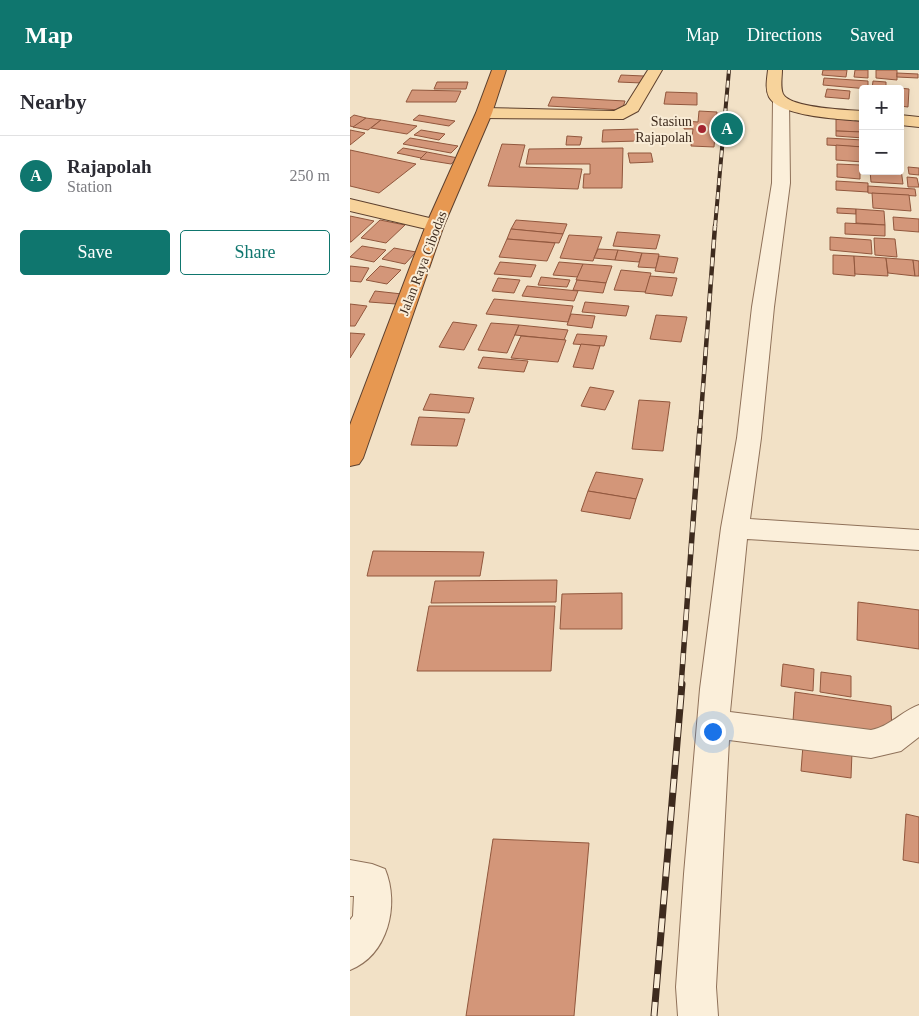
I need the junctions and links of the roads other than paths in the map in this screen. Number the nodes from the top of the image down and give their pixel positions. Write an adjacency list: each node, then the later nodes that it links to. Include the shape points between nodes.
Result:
1 (499, 70): 5 (highway, Jalan Raya Cibodas)
2 (655, 70): 5 (main road, via 632,108 616,116)
3 (775, 70): 4 (main road, via 776,94)
4 (781, 101): 6 (main road, via 805,108); 12 (street, via 781,183 763,306 750,438)
5 (484, 113): 10 (highway, Jalan Raya Cibodas)
6 (859, 115)
7 (904, 120): 8 (main road)
8 (919, 122)
9 (350, 205): 10 (main road)
10 (435, 225): 11 (highway, Jalan Raya Cibodas)
11 (350, 458)
12 (735, 528): 13 (street); 15 (street)
13 (919, 540)
14 (919, 719): 15 (street, via 888,741 871,744)
15 (713, 724): 18 (street, via 696,987)
16 (350, 878): 17 (street, via 372,882 372,922)
17 (350, 951)
18 (698, 1016)

